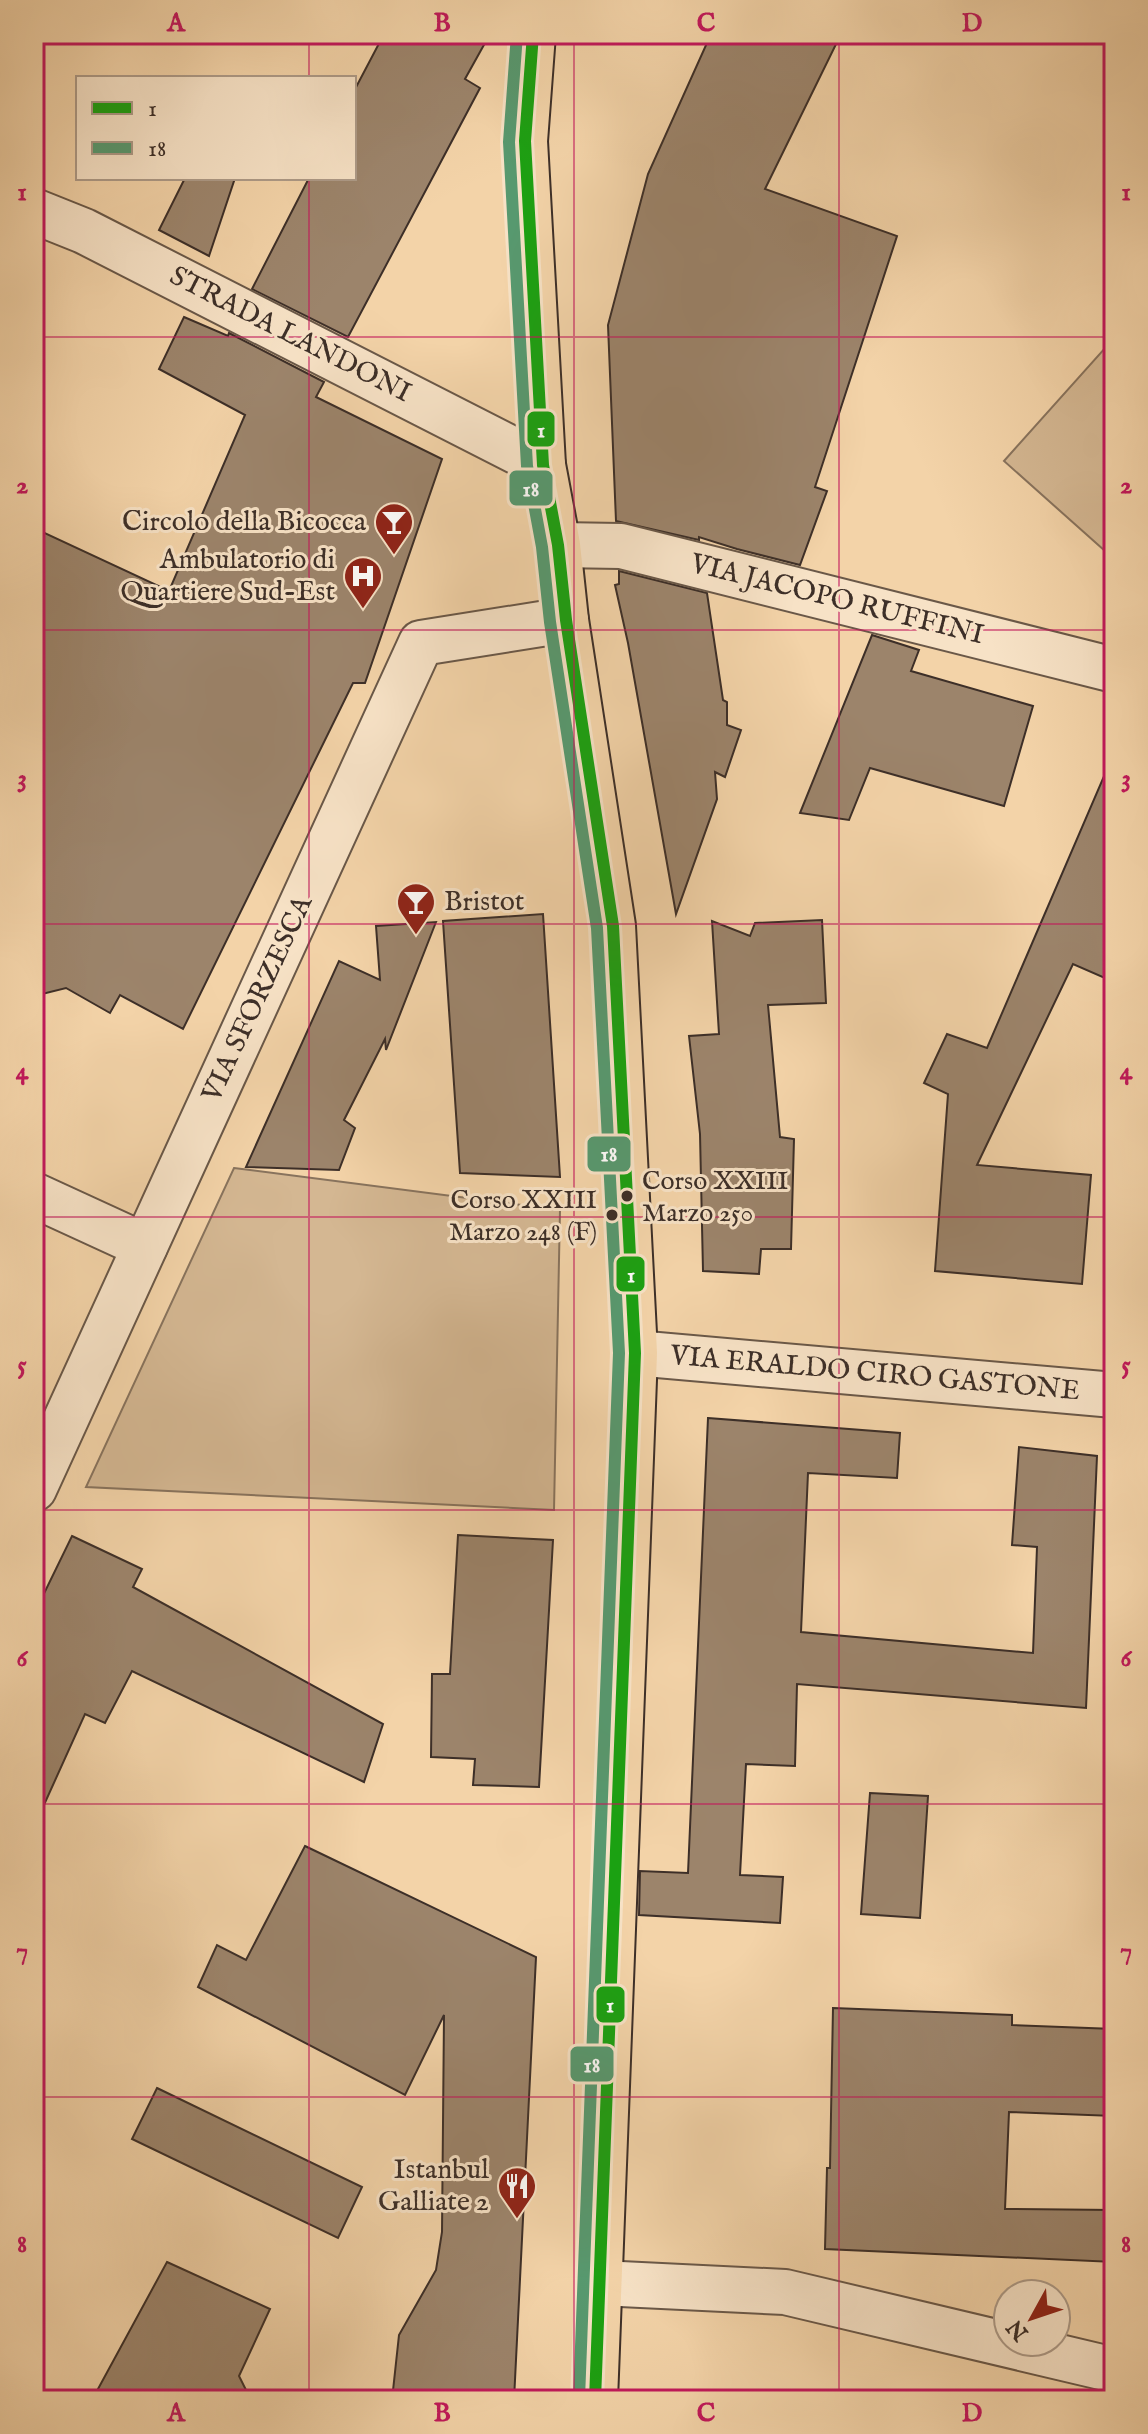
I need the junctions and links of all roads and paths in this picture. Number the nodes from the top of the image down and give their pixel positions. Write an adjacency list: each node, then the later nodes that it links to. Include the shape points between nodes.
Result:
1 (533, 34): 3 (main road, via 525,141)
2 (34, 211): 3 (street, STRADA LANDONI, via 84,231)
3 (543, 465): 4 (main road)
4 (558, 545): 5 (main road); 6 (street, VIA JACOPO RUFFINI, via 621,546)
5 (566, 620): 8 (street, VIA SFORZESCA, via 421,643); 9 (main road, via 613,926)
6 (1114, 670)
7 (34, 1195): 8 (street)
8 (145, 1246): 11 (street, VIA SFORZESCA)
9 (635, 1353): 10 (street, VIA ERALDO CIRO GASTONE); 12 (main road)
10 (1114, 1395)
11 (34, 1489)
12 (600, 2283): 13 (street, via 785,2292); 14 (main road)
13 (1114, 2370)
14 (595, 2400)

